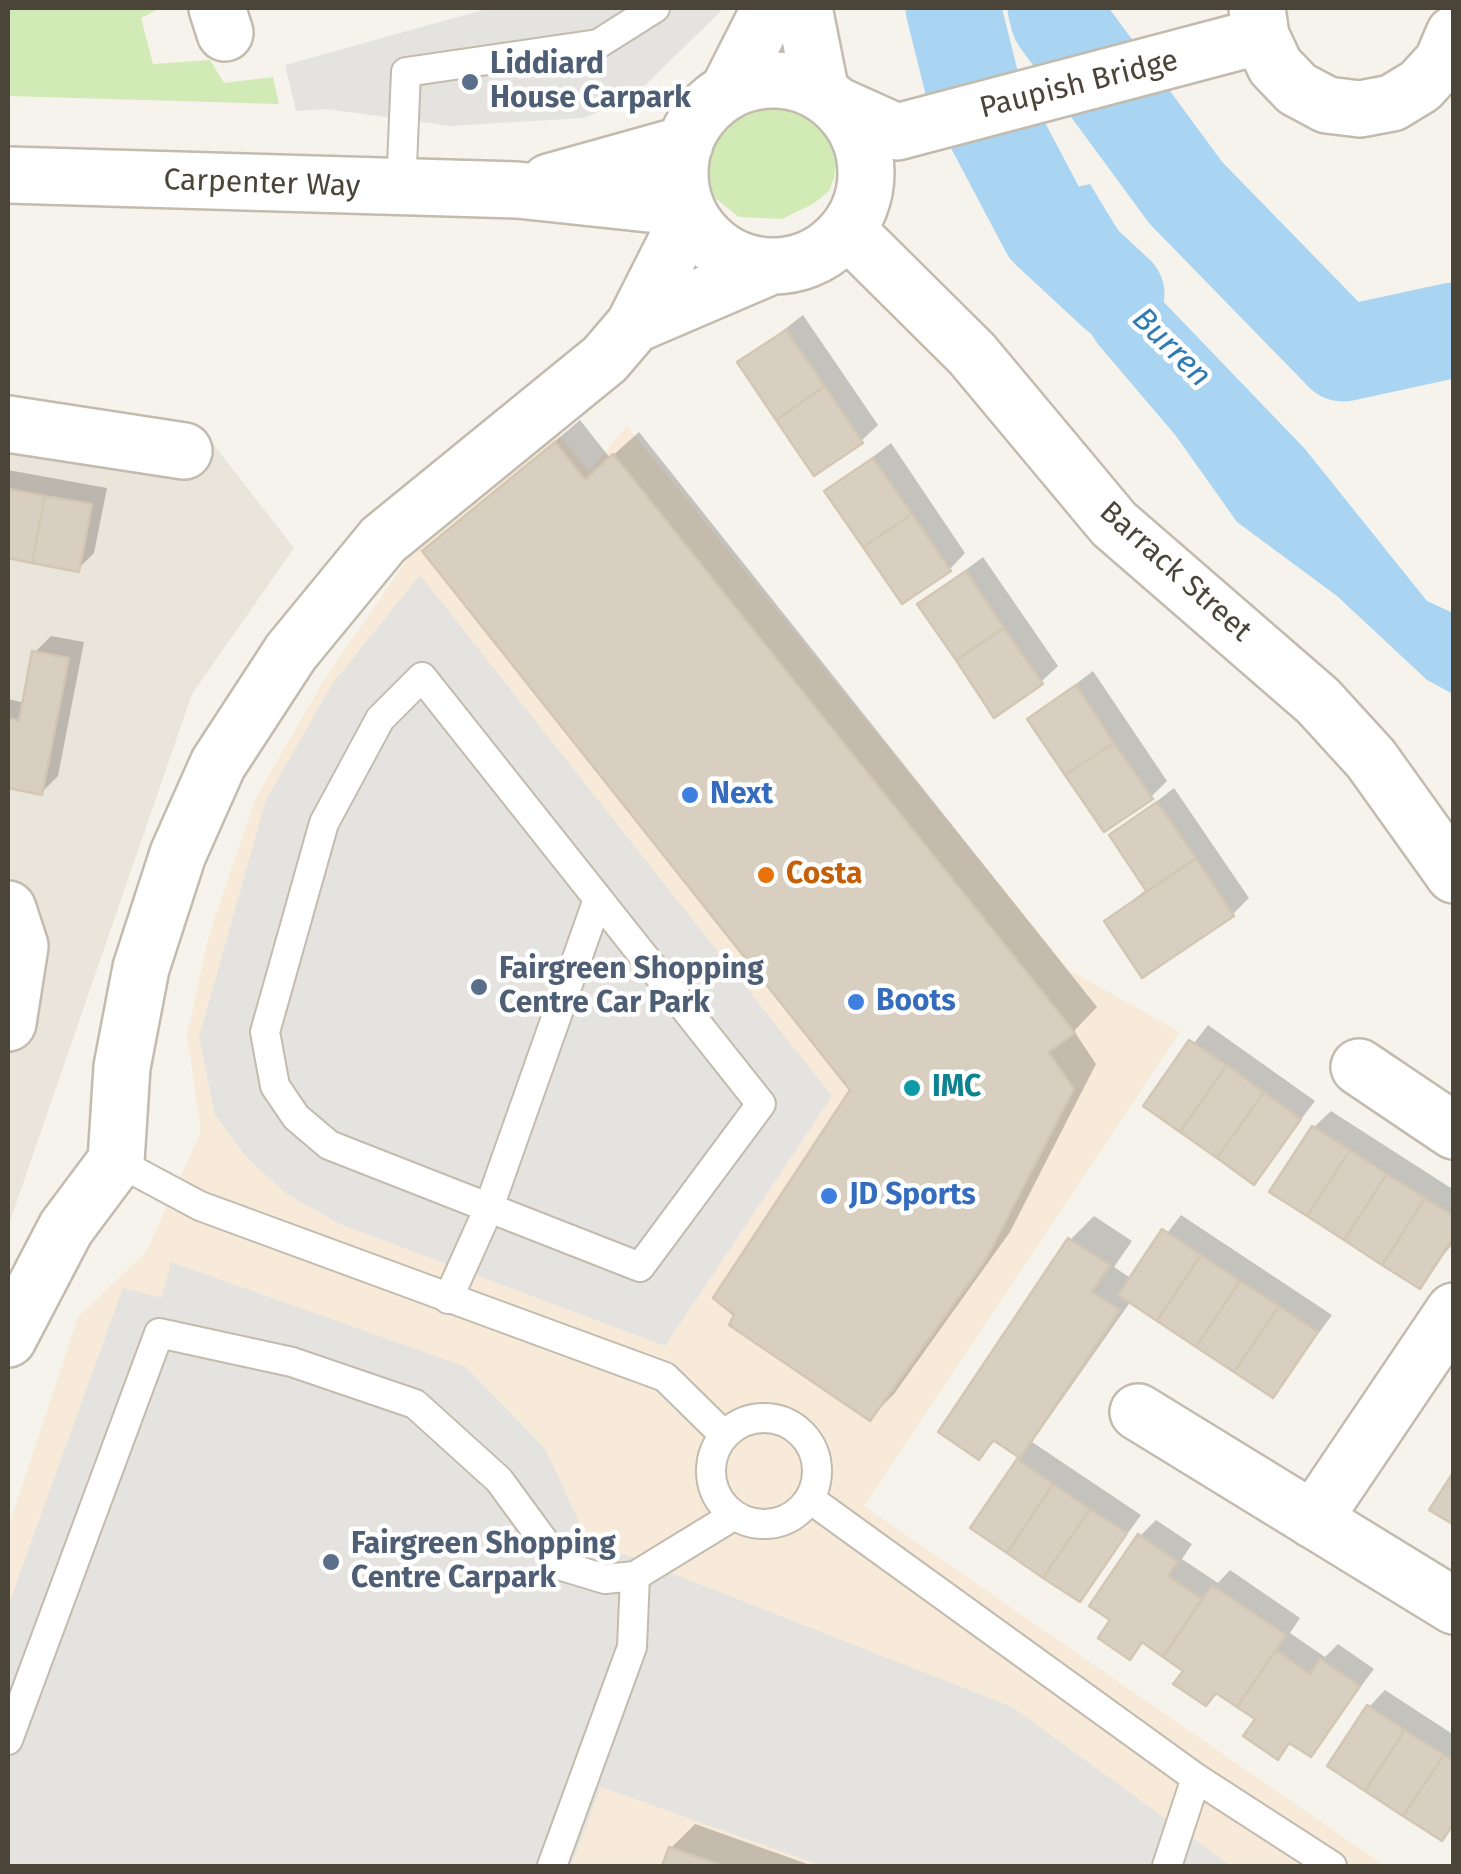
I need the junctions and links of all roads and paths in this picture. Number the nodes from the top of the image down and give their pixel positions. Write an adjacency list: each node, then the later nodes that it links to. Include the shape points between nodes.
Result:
1 (656, 8): 12 (lane, via 598,44 406,72)
2 (770, 8): 6 (street)
3 (804, 8): 7 (street)
4 (1245, 32): 5 (street, via 1298,90 1327,105 1360,109 1392,103 1420,86 1442,62); 8 (street, Paupish Bridge)
5 (1454, 34)
6 (728, 91): 7 (street, via 784,80); 9 (street, via 705,109)
7 (829, 100): 8 (street); 11 (street, via 860,137)
8 (897, 132): 11 (street)
9 (685, 144): 13 (street, Carpenter Way); 14 (street, via 680,188)
10 (8, 175): 12 (street, Carpenter Way)
11 (867, 180): 15 (street)
12 (402, 189): 13 (street, Carpenter Way)
13 (517, 190): 14 (street, Carpenter Way)
14 (688, 212): 16 (street, via 712,245); 17 (street)
15 (848, 231): 16 (street, via 825,252); 20 (street, Barrack Street, via 972,354 1114,524 1318,702 1371,760)
16 (767, 268): 17 (street)
17 (634, 324): 26 (street, via 592,370 382,540 291,652 218,764 178,854 141,968 122,1067)
18 (8, 424): 19 (street)
19 (184, 451)
20 (1454, 875)
21 (597, 902): 27 (lane); 27 (lane, via 761,1104 640,1266); 27 (lane, via 422,676 380,719 324,822 266,1032 276,1086 296,1117 329,1145)
22 (8, 909): 23 (street, via 20,946)
23 (8, 1023)
24 (1359, 1067): 25 (street)
25 (1454, 1131)
26 (116, 1162): 28 (lane, via 200,1206); 30 (street, via 66,1228)
27 (488, 1210): 28 (lane)
28 (448, 1299): 32 (lane, via 665,1377)
29 (1454, 1311): 35 (street)
30 (8, 1338)
31 (1138, 1412): 35 (street)
32 (724, 1435): 33 (lane, via 758,1418 796,1428 816,1460); 34 (lane, via 710,1468 712,1486)
33 (810, 1498): 34 (lane, via 775,1524); 39 (lane)
34 (732, 1516): 36 (lane)
35 (1314, 1520): 37 (street)
36 (635, 1576): 38 (lane, via 605,1578 562,1566 499,1480 415,1404 292,1362 159,1333); 40 (lane, via 632,1647)
37 (1454, 1606)
38 (8, 1740)
39 (1196, 1778): 41 (lane); 42 (lane)
40 (552, 1866)
41 (1167, 1866)
42 (1332, 1866)

